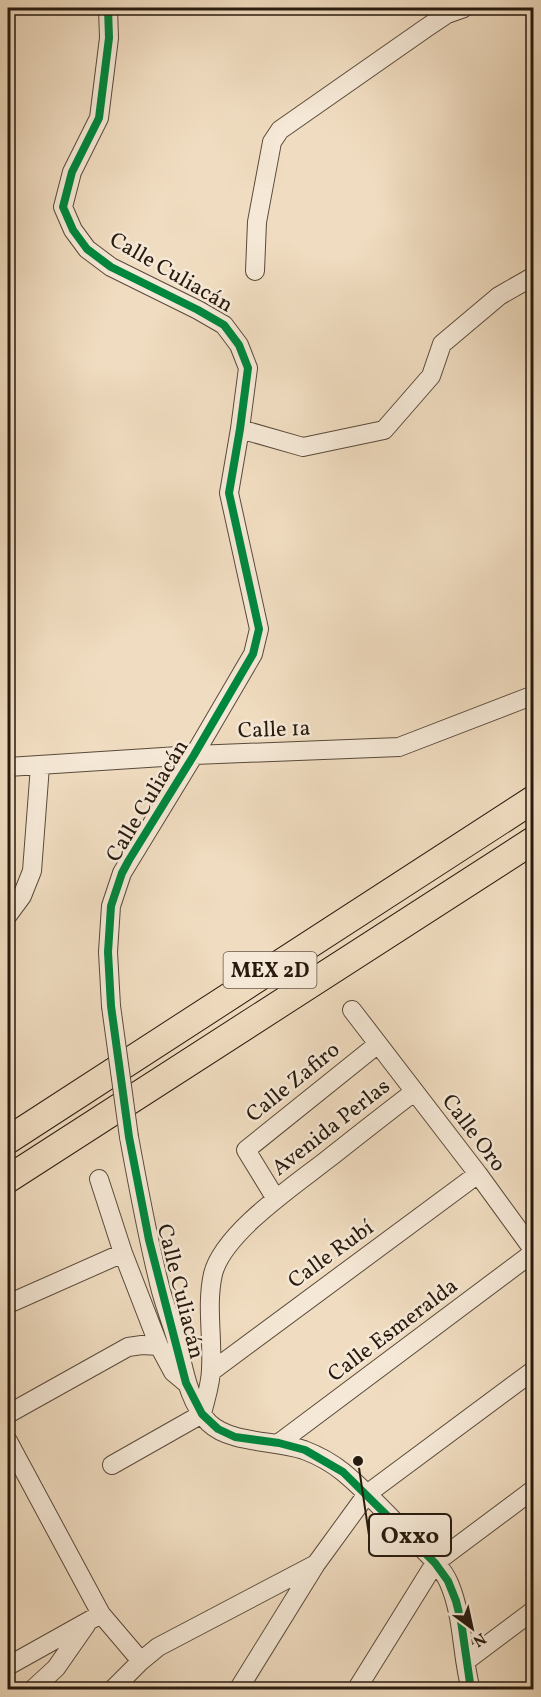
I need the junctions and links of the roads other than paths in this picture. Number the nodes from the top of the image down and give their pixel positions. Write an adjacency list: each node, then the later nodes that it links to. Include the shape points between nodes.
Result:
1 (108, 8): 5 (street, Calle Culiacán, via 109,38 99,118 72,172 63,207 87,249 111,267 224,325 239,345 248,368)
2 (464, 8): 3 (street, via 447,14 280,130 272,142 257,222)
3 (255, 271)
4 (534, 276): 5 (street, via 499,296 442,344 431,376 384,430 303,447)
5 (240, 429): 7 (street, Calle Culiacán, via 229,493 259,629 253,654)
6 (534, 695): 7 (street, Calle 1a, via 399,747)
7 (194, 755): 8 (street, Calle 1a); 27 (street, Calle Culiacán, bridge, via 129,860 111,906 108,952 111,1006 129,1137 159,1285)
8 (39, 766): 9 (street, Calle 1a); 12 (street, via 32,871 22,896)
9 (8, 767)
10 (534, 800): 16 (highway, MEX 2D)
11 (534, 840): 18 (highway, MEX 2D)
12 (8, 915)
13 (352, 1010): 14 (street, Calle Oro)
14 (378, 1044): 15 (street, Calle Oro); 20 (street, Calle Zafiro, via 246,1150)
15 (414, 1092): 17 (street, Calle Oro); 20 (street, Avenida Perlas)
16 (8, 1140)
17 (478, 1174): 21 (street, Calle Oro); 26 (street, Calle Rubí)
18 (8, 1179)
19 (99, 1179): 22 (street)
20 (276, 1199): 26 (street, via 218,1258 210,1322)
21 (534, 1251): 31 (street, Calle Esmeralda)
22 (123, 1252): 23 (street); 24 (street)
23 (8, 1304)
24 (159, 1346): 27 (street, via 173,1372); 28 (street, via 128,1347)
25 (534, 1370): 34 (street)
26 (212, 1371): 29 (street)
27 (186, 1383): 29 (street, Calle Culiacán)
28 (8, 1414)
29 (202, 1414): 31 (street, Calle Culiacán, via 218,1430 235,1437); 32 (street)
30 (8, 1441): 38 (street)
31 (279, 1443): 34 (street, Calle Culiacán, via 324,1460)
32 (112, 1465)
33 (534, 1489): 35 (street)
34 (367, 1494): 35 (street, Calle Culiacán); 36 (street)
35 (435, 1563): 40 (street, Calle Culiacán, via 456,1600); 46 (street)
36 (316, 1564): 39 (street, via 158,1647); 45 (street)
37 (534, 1610): 40 (street)
38 (94, 1619): 39 (street); 41 (street); 43 (street, via 56,1668)
39 (141, 1661): 44 (street)
40 (466, 1661): 42 (street, Calle Culiacán)
41 (8, 1666)
42 (469, 1688)
43 (32, 1689)
44 (112, 1689)
45 (238, 1689)
46 (356, 1689)

